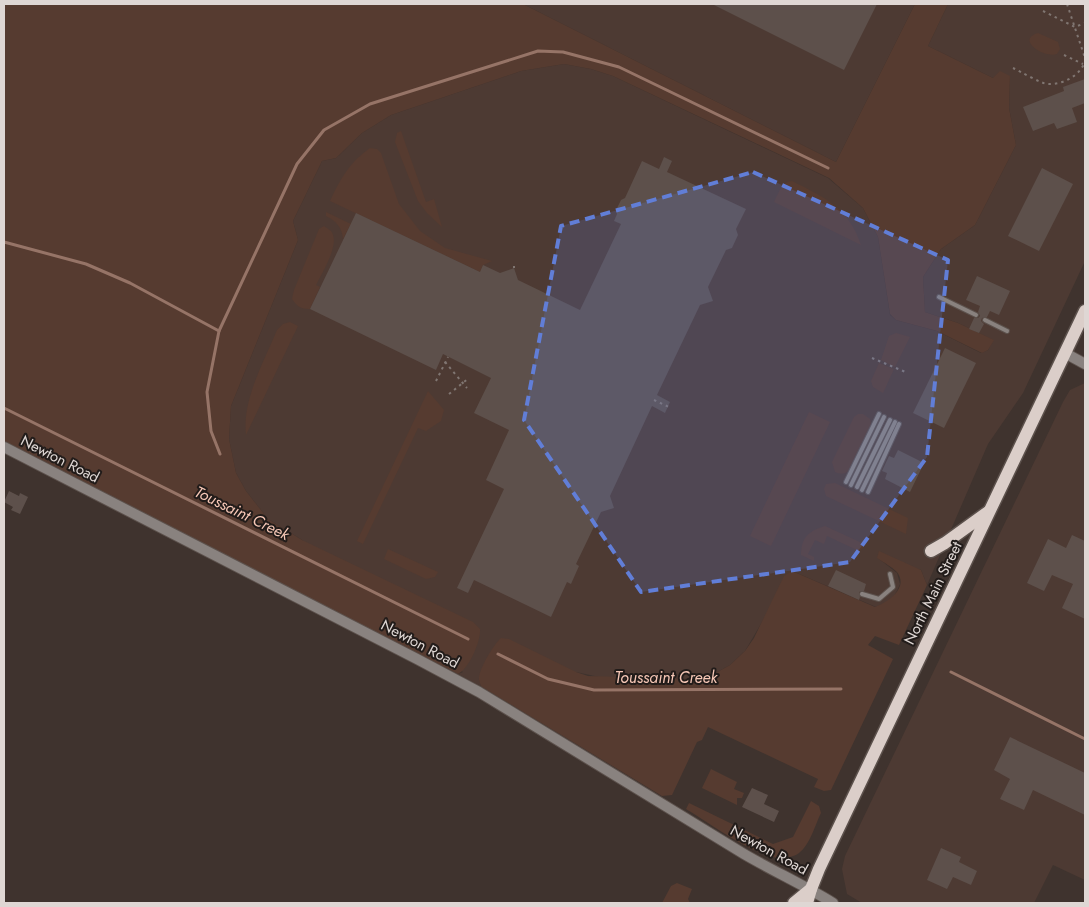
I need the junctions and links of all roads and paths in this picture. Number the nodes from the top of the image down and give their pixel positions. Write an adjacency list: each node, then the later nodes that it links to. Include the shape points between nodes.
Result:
1 (1067, 4): 4 (path)
2 (1043, 11): 4 (path)
3 (1085, 23): 4 (path)
4 (1075, 27): 6 (path)
5 (1064, 55): 7 (path)
6 (1085, 59): 7 (path)
7 (1085, 65): 8 (path, via 1079,74 1048,84)
8 (1013, 68)
9 (939, 297): 11 (lane)
10 (1085, 311): 14 (main road, North Main Street)
11 (976, 315)
12 (985, 320): 13 (lane)
13 (1007, 331)
14 (1065, 353): 18 (street); 36 (main road, North Main Street)
15 (448, 357): 17 (path)
16 (872, 358): 19 (path)
17 (445, 362): 21 (path); 22 (path)
18 (1085, 364)
19 (908, 373)
20 (469, 378): 22 (path)
21 (436, 381)
22 (463, 383): 23 (path); 24 (path)
23 (468, 388)
24 (449, 394)
25 (654, 400): 26 (path)
26 (669, 407)
27 (878, 414): 31 (lane)
28 (884, 417): 32 (lane)
29 (890, 420): 33 (lane)
30 (4, 447): 40 (street, Newton Road, via 479,692 781,876)
31 (846, 482)
32 (852, 484)
33 (857, 487)
34 (862, 490): 35 (lane, via 897,423)
35 (868, 492)
36 (990, 511): 37 (main road); 40 (main road, North Main Street)
37 (931, 551)
38 (890, 574): 39 (lane, via 893,587 878,599)
39 (862, 594)
40 (811, 889): 41 (main road); 42 (main road, North Main Street); 43 (street, Newton Road)
41 (794, 903)
42 (807, 903)
43 (832, 903)

